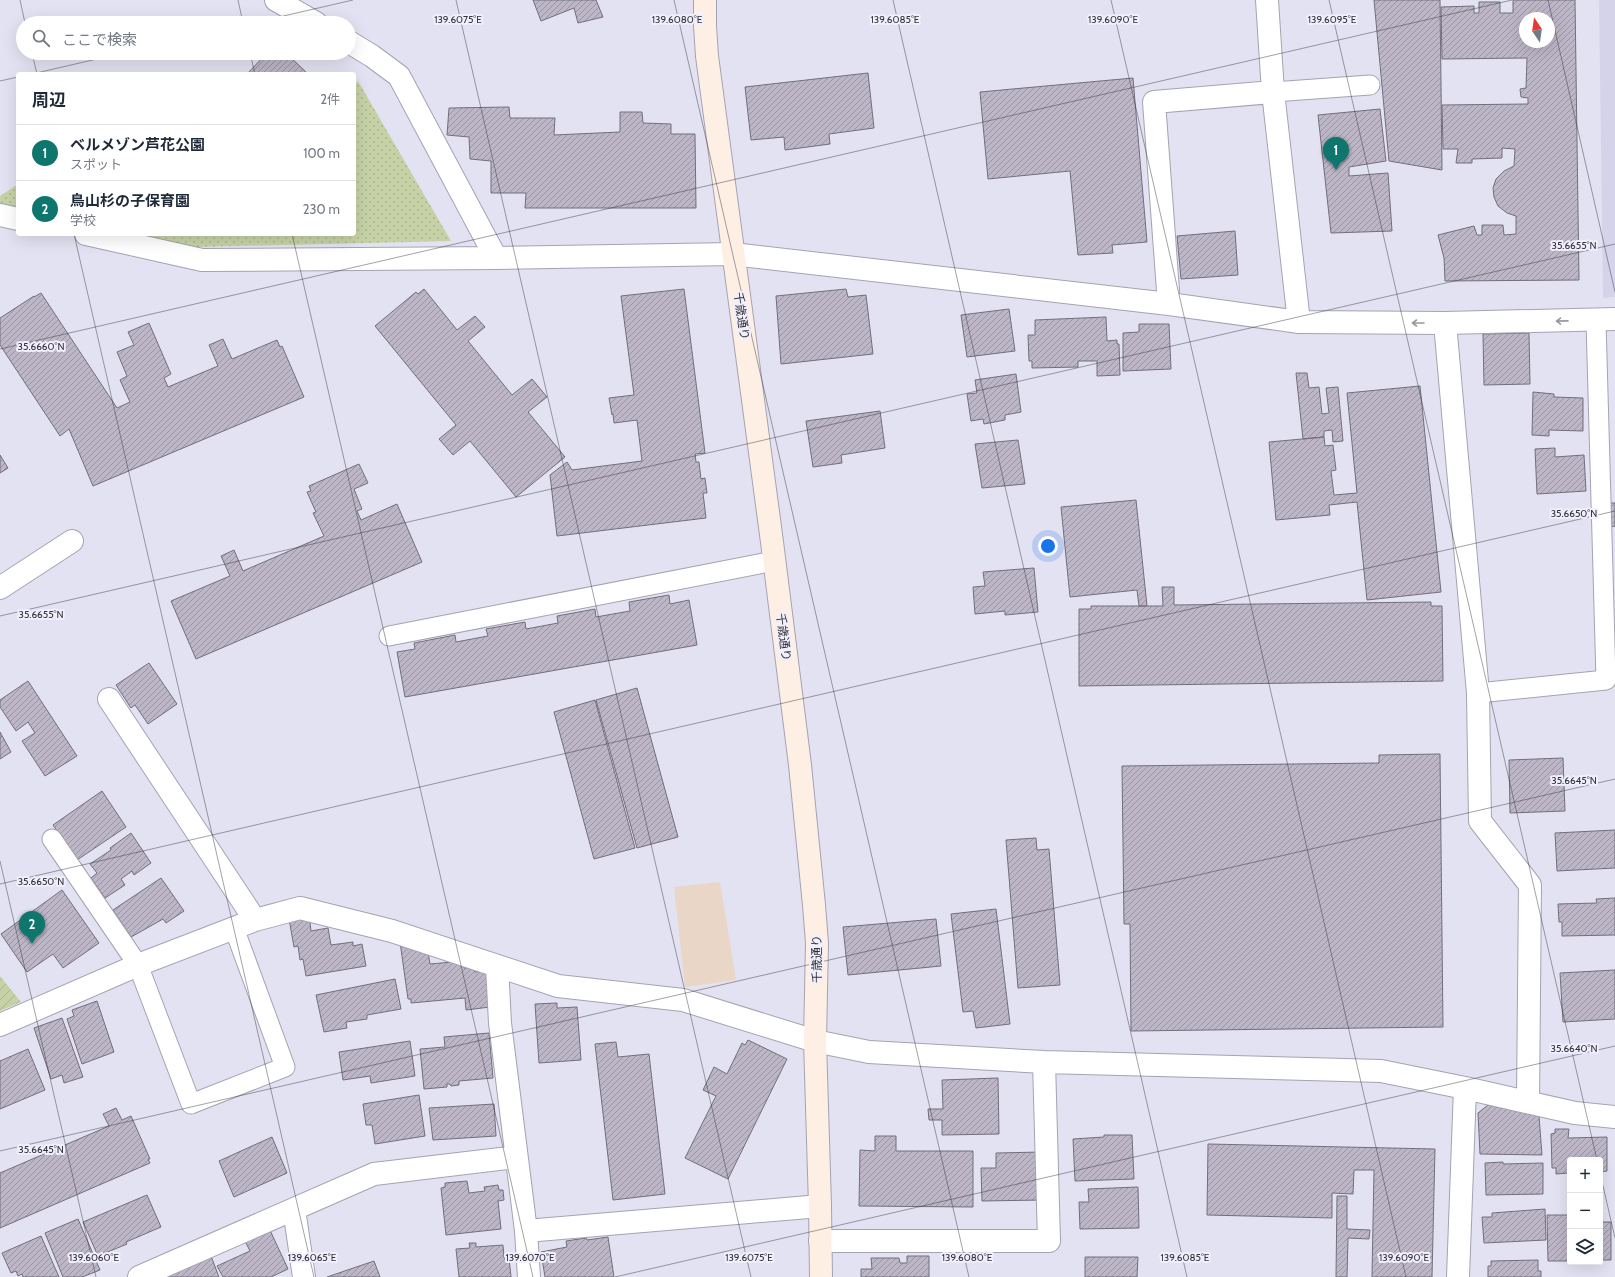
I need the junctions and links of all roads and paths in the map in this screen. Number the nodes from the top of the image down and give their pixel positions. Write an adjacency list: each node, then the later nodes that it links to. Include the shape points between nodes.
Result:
1 (276, 0): 4 (street)
2 (705, 0): 11 (street, 千歳通り, via 707,56)
3 (1267, 0): 7 (street)
4 (304, 16)
5 (356, 46): 12 (street, via 399,76)
6 (1370, 85): 7 (lane)
7 (1273, 92): 13 (street, via 1154,102); 15 (street)
8 (0, 214): 9 (street)
9 (16, 218)
10 (95, 236): 12 (street, via 202,260)
11 (734, 254): 12 (street); 13 (street); 18 (street, 千歳通り)
12 (496, 258)
13 (1169, 304): 15 (street)
14 (1606, 320): 16 (street, one-way to 16); 21 (lane, via 1606,680)
15 (1299, 322): 16 (street, one-way to 15)
16 (1445, 324): 21 (street)
17 (72, 541): 19 (street)
18 (774, 561): 20 (lane); 29 (street, 千歳通り, via 800,765 814,905 817,943)
19 (0, 588)
20 (390, 636)
21 (1478, 693): 32 (street, via 1480,821 1530,885)
22 (109, 699): 24 (street)
23 (52, 839): 26 (lane)
24 (255, 920): 25 (street); 27 (street, via 300,908 392,932)
25 (234, 928): 26 (street); 26 (lane, via 284,1066 190,1104)
26 (138, 965): 28 (street)
27 (497, 966): 29 (street, via 558,986 684,1000); 34 (street, via 500,1023)
28 (0, 1025)
29 (815, 1041): 30 (street, via 869,1052); 35 (street, 千歳通り)
30 (1044, 1062): 31 (street, via 1381,1071); 38 (street, via 1049,1241)
31 (1465, 1088): 32 (street); 43 (street)
32 (1528, 1102): 33 (street, via 1575,1113)
33 (1615, 1117)
34 (516, 1157): 36 (street, via 374,1174); 37 (street)
35 (820, 1206): 37 (street); 38 (street, 千歳通り)
36 (294, 1209): 39 (street); 40 (street)
37 (526, 1231): 41 (street)
38 (820, 1241): 42 (street, 千歳通り)
39 (139, 1277)
40 (304, 1277)
41 (529, 1277)
42 (821, 1277)
43 (1458, 1277)

